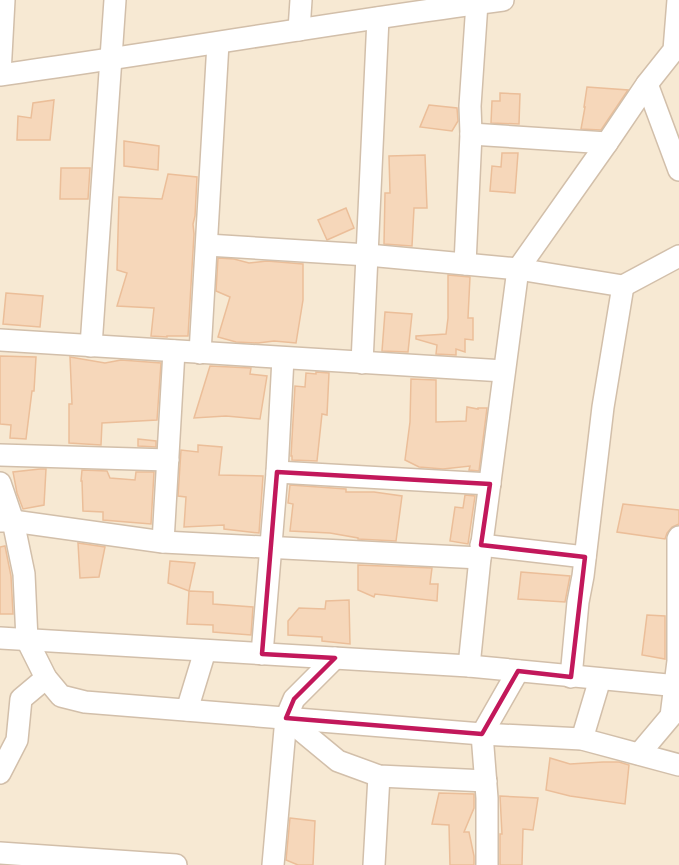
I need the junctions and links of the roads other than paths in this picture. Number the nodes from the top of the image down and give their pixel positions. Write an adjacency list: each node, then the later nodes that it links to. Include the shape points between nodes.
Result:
1 (4, 0): 13 (street)
2 (115, 0): 12 (street)
3 (301, 0): 9 (street)
4 (503, 0): 6 (street)
5 (678, 0): 11 (street)
6 (477, 3): 7 (street); 15 (street)
7 (438, 4): 8 (street)
8 (378, 18): 9 (street); 19 (street)
9 (299, 30): 10 (street)
10 (218, 43): 12 (street); 18 (street)
11 (677, 50): 14 (street)
12 (111, 60): 13 (street); 25 (street)
13 (0, 74)
14 (647, 84): 16 (street); 17 (street)
15 (471, 134): 16 (street); 21 (street)
16 (607, 143): 22 (street)
17 (679, 170)
18 (207, 245): 19 (street); 27 (street)
19 (368, 255): 21 (street); 29 (street)
20 (679, 256): 23 (street)
21 (465, 264): 22 (street)
22 (518, 269): 23 (street); 30 (street)
23 (623, 286): 41 (street, via 603,407)
24 (0, 340): 25 (street)
25 (91, 346): 26 (street)
26 (174, 351): 27 (street); 32 (street)
27 (200, 353): 28 (street)
28 (284, 358): 29 (street); 33 (street)
29 (362, 363): 30 (street)
30 (504, 371): 35 (street)
31 (0, 455): 32 (street)
32 (168, 460): 38 (street)
33 (277, 472): 35 (street); 39 (street)
34 (0, 483): 36 (street)
35 (490, 484): 40 (street)
36 (6, 521): 38 (street); 43 (street, via 24,574)
37 (679, 537): 52 (street)
38 (163, 542): 39 (street)
39 (271, 547): 40 (street); 45 (street)
40 (481, 552): 41 (street); 47 (street)
41 (585, 557): 49 (street)
42 (0, 638): 43 (street)
43 (27, 640): 44 (street); 50 (street)
44 (205, 651): 45 (street); 53 (street)
45 (262, 654): 46 (street)
46 (335, 658): 47 (street); 54 (street, via 294,699)
47 (469, 666): 48 (street)
48 (518, 671): 49 (street); 55 (street)
49 (571, 677): 51 (street)
50 (46, 678): 53 (street, via 62,696 85,702); 59 (street, via 21,699 17,740)
51 (600, 679): 52 (street); 56 (street)
52 (677, 686): 57 (street, via 671,716)
53 (187, 710): 54 (street)
54 (286, 718): 55 (street); 60 (street, via 338,761); 64 (street)
55 (482, 734): 56 (street); 61 (street)
56 (582, 739): 57 (street)
57 (639, 754): 58 (street)
58 (679, 765)
59 (0, 773)
60 (379, 776): 61 (street); 65 (street)
61 (486, 782): 66 (street)
62 (0, 853): 63 (street)
63 (176, 865)
64 (273, 865)
65 (374, 865)
66 (487, 865)

